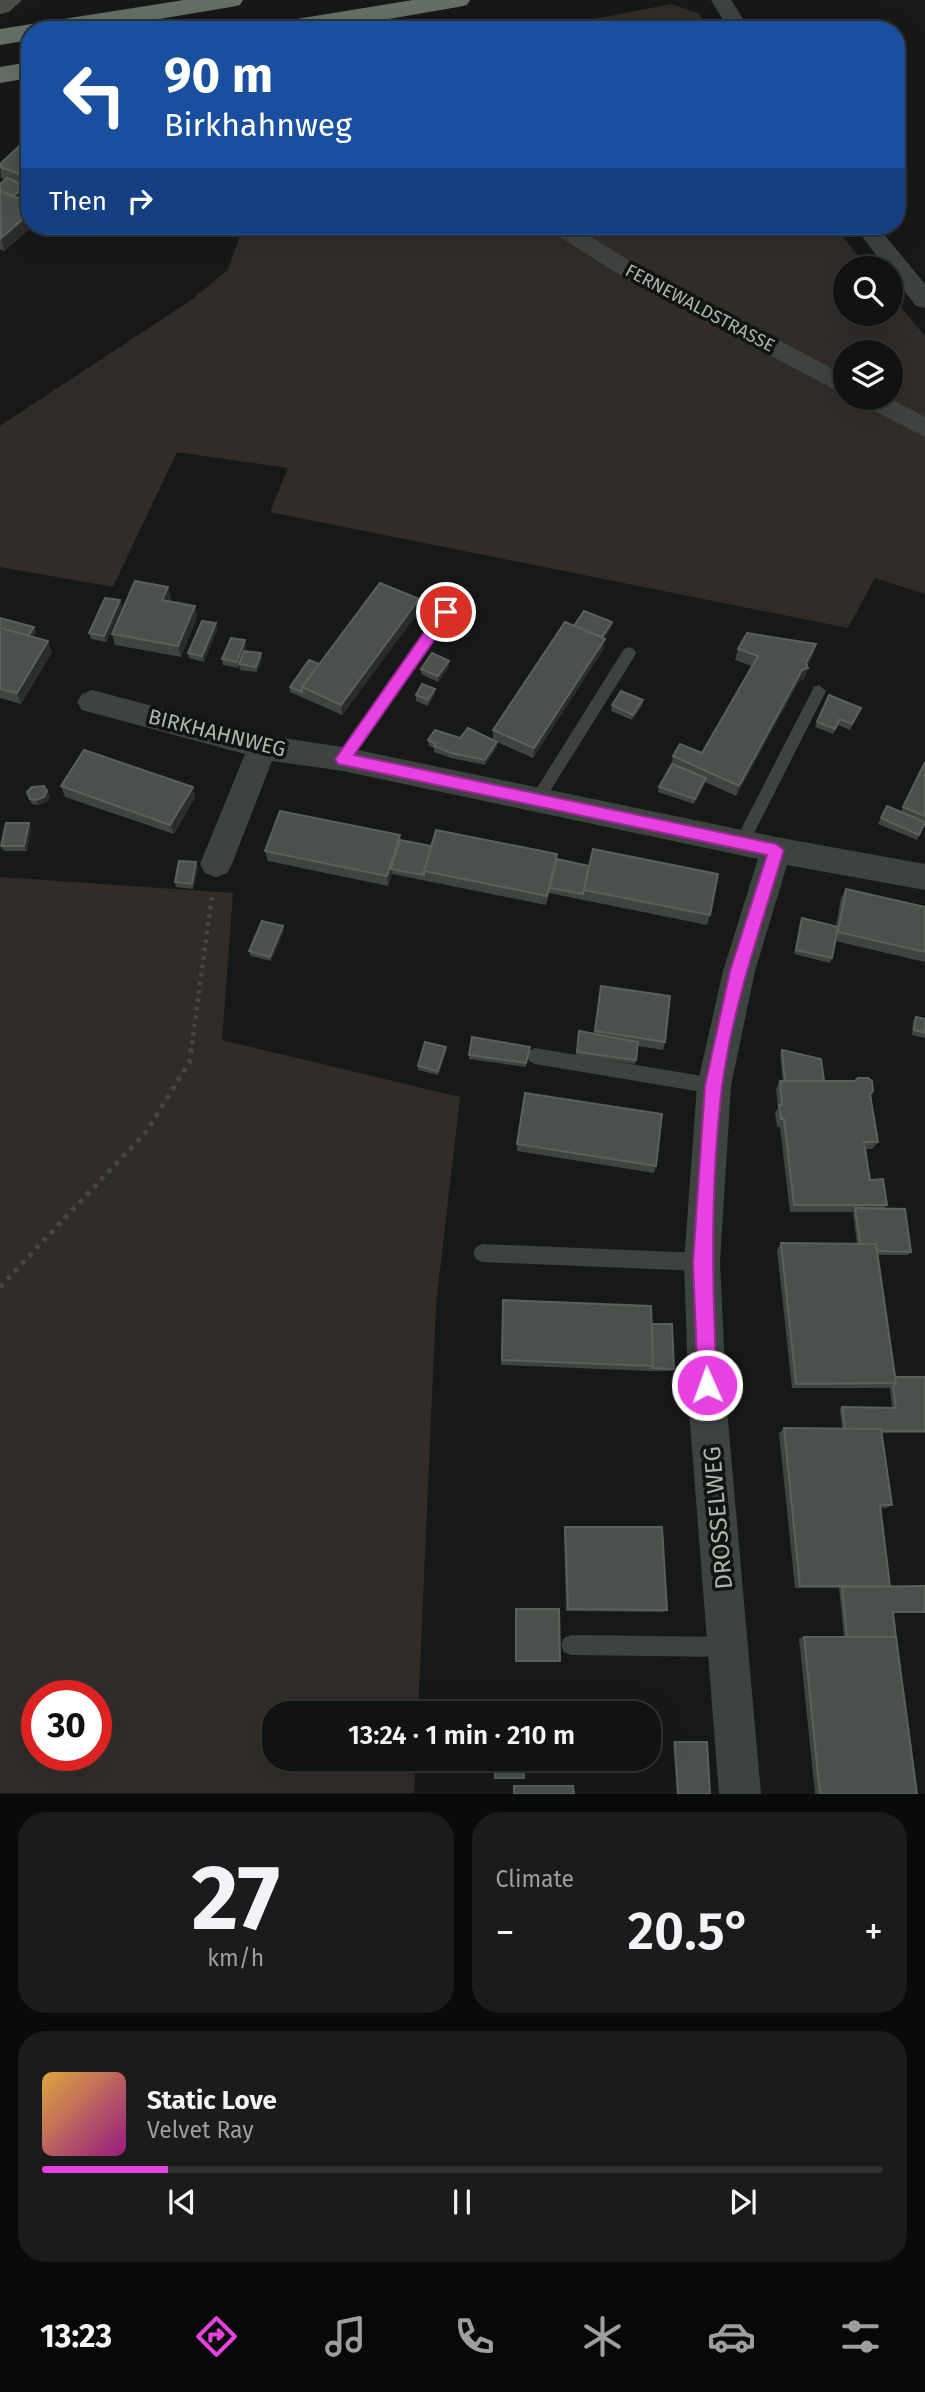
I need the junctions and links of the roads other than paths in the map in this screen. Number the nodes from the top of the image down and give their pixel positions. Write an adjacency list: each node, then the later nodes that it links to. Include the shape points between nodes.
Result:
1 (10, 0): 5 (main road)
2 (231, 0): 6 (highway)
3 (458, 0): 7 (highway)
4 (721, 0): 8 (street)
5 (0, 6)
6 (100, 21)
7 (332, 21)
8 (734, 21)
9 (21, 34): 10 (highway)
10 (0, 37)
11 (21, 72): 12 (highway)
12 (0, 75)
13 (572, 235): 16 (street, FERNEWALDSTRASSE, via 638,276)
14 (872, 235): 15 (street)
15 (925, 300)
16 (833, 380)
17 (891, 410): 18 (street)
18 (925, 428)
19 (446, 612): 24 (lane)
20 (629, 653): 25 (lane)
21 (819, 691): 26 (lane)
22 (92, 702): 23 (street, BIRKHAHNWEG)
23 (263, 747): 24 (street, BIRKHAHNWEG); 27 (street)
24 (343, 759): 25 (street, BIRKHAHNWEG)
25 (537, 800): 26 (street, BIRKHAHNWEG)
26 (759, 846): 28 (street, BIRKHAHNWEG); 30 (street, DROSSELWEG)
27 (216, 864)
28 (925, 877)
29 (535, 1056): 30 (lane)
30 (714, 1086): 32 (street, DROSSELWEG)
31 (482, 1253): 32 (lane)
32 (702, 1262): 34 (street, DROSSELWEG, via 708,1410)
33 (571, 1645): 34 (lane)
34 (729, 1647): 35 (street, DROSSELWEG)
35 (740, 1794)

